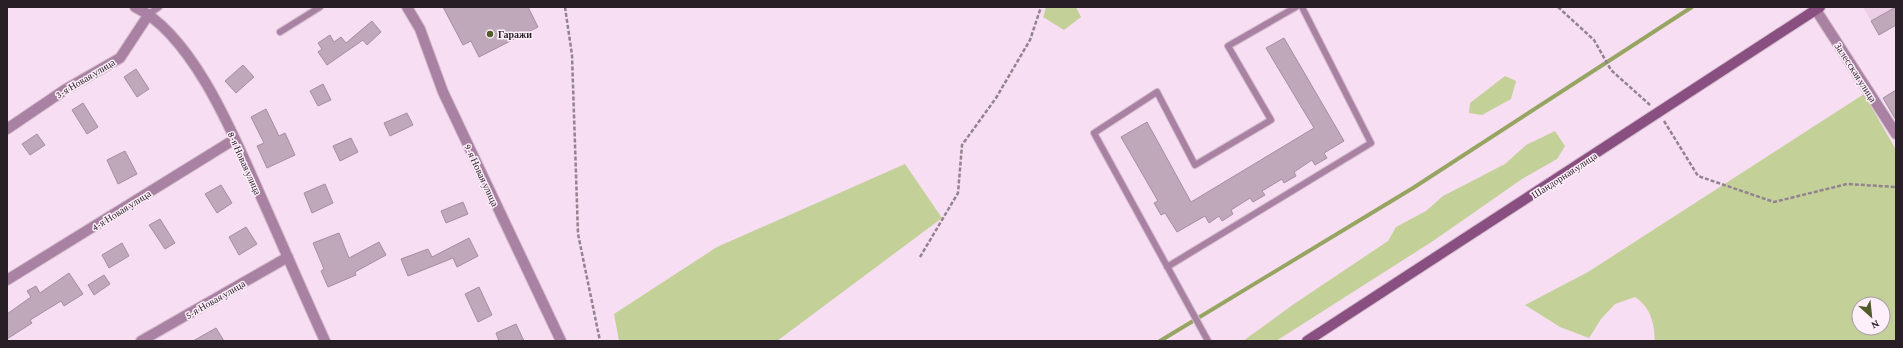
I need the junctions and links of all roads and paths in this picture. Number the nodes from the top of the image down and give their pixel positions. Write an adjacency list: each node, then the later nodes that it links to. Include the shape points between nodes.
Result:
1 (135, 7): 11 (street, 8-я Новая улица)
2 (159, 7): 11 (lane)
3 (320, 7): 12 (lane)
4 (407, 7): 24 (street, 9-я Новая улица, via 420,29 447,99)
5 (565, 7): 25 (path, via 572,55 578,234)
6 (1041, 7): 19 (path, via 1030,40 996,98 962,145 958,193)
7 (1296, 7): 20 (lane, via 1228,46 1271,120 1195,165 1157,92 1094,133)
8 (1302, 7): 20 (lane, via 1372,143)
9 (1558, 7): 13 (path, via 1594,40 1611,70)
10 (1818, 8): 13 (street, Шандорная улица); 15 (street, Залесская улица)
11 (149, 14): 14 (street, 3-я Новая улица, via 120,58 66,89); 16 (street, 8-я Новая улица, via 182,47 218,103)
12 (280, 32)
13 (1659, 113): 17 (path, via 1698,176 1774,202 1847,184); 27 (street, Шандорная улица)
14 (7, 129)
15 (1896, 134)
16 (235, 139): 18 (street, 8-я Новая улица); 21 (street, 4-я Новая улица)
17 (1896, 187)
18 (288, 257): 22 (street, 5-я Новая улица); 23 (street, 8-я Новая улица)
19 (920, 257)
20 (1167, 268): 26 (lane)
21 (7, 280)
22 (141, 341)
23 (325, 341)
24 (561, 341)
25 (600, 341)
26 (1208, 341)
27 (1307, 341)

